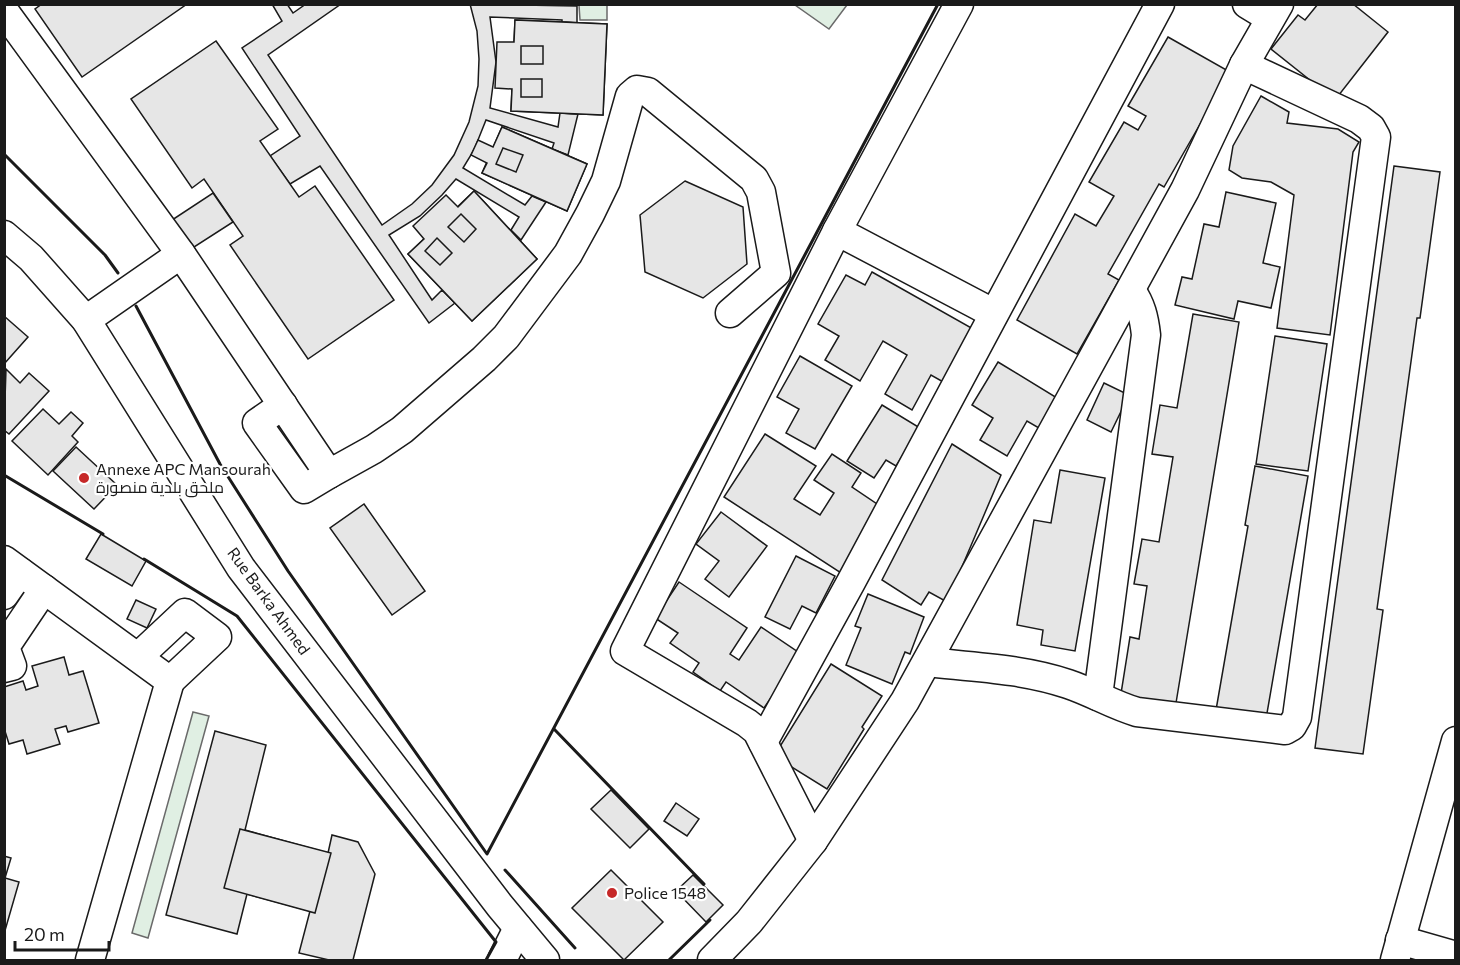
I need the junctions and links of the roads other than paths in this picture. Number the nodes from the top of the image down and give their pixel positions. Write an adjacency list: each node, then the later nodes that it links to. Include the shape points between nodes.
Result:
1 (959, 4): 6 (street)
2 (1160, 4): 11 (street)
3 (1265, 9): 5 (street)
4 (4, 11): 8 (street)
5 (1244, 65): 9 (street, via 1185,190); 19 (street, via 1359,119 1376,137 1297,717 1285,730 1137,712)
6 (837, 231): 11 (street); 21 (street, via 625,651 747,723)
7 (4, 235): 12 (street, Rue Barka Ahmed, via 31,258)
8 (181, 254): 10 (street, via 282,405 257,423 304,489 402,430 506,337 568,254 590,214 606,181 630,96 636,90 648,92 753,179 761,192 776,273); 12 (street)
9 (1131, 290): 16 (street); 19 (street, via 1140,302 1146,335)
10 (730, 313)
11 (993, 315): 21 (street)
12 (86, 320): 23 (street, Rue Barka Ahmed, via 241,568)
13 (10, 576): 14 (street)
14 (44, 589): 15 (street); 17 (street, via 4,647 12,666)
15 (138, 657): 18 (street); 18 (street, via 185,613 217,637)
16 (927, 662): 19 (street, via 1029,674); 22 (street)
17 (4, 668)
18 (170, 681): 26 (street)
19 (1098, 696)
20 (1455, 741): 24 (street)
21 (763, 742): 22 (street)
22 (813, 841): 29 (street, via 749,922)
23 (518, 928): 27 (street); 28 (street, Rue Barka Ahmed)
24 (1397, 950): 25 (street)
25 (1455, 956)
26 (90, 960)
27 (502, 960)
28 (545, 960)
29 (712, 960)

